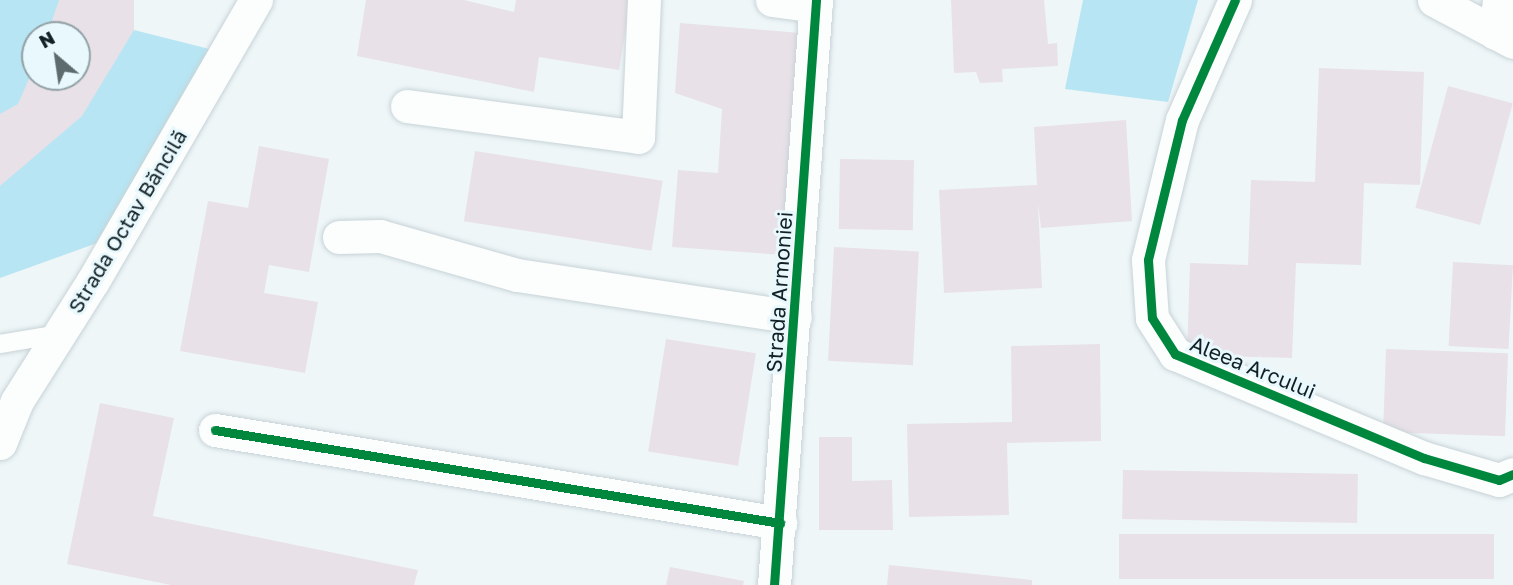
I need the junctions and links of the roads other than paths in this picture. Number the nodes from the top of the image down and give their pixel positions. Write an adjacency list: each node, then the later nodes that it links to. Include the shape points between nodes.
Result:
1 (256, 0): 12 (street, Strada Octav Băncilă)
2 (644, 0): 9 (street, via 638,138)
3 (772, 0): 7 (street)
4 (1235, 0): 16 (street, Aleea Arcului, via 1182,120 1148,260 1152,318 1175,354 1424,458 1499,480)
5 (1434, 0): 8 (street)
6 (1499, 0): 8 (street)
7 (816, 3): 11 (street, Strada Armoniei)
8 (1504, 37)
9 (407, 106)
10 (339, 237): 11 (street, via 380,236 517,275)
11 (795, 317): 17 (street, Strada Armoniei)
12 (60, 334): 13 (lane); 15 (street, Strada Octav Băncilă, via 17,401)
13 (0, 344)
14 (215, 430): 17 (street)
15 (0, 443)
16 (1513, 474)
17 (780, 523): 18 (street, Strada Armoniei)
18 (774, 585)

